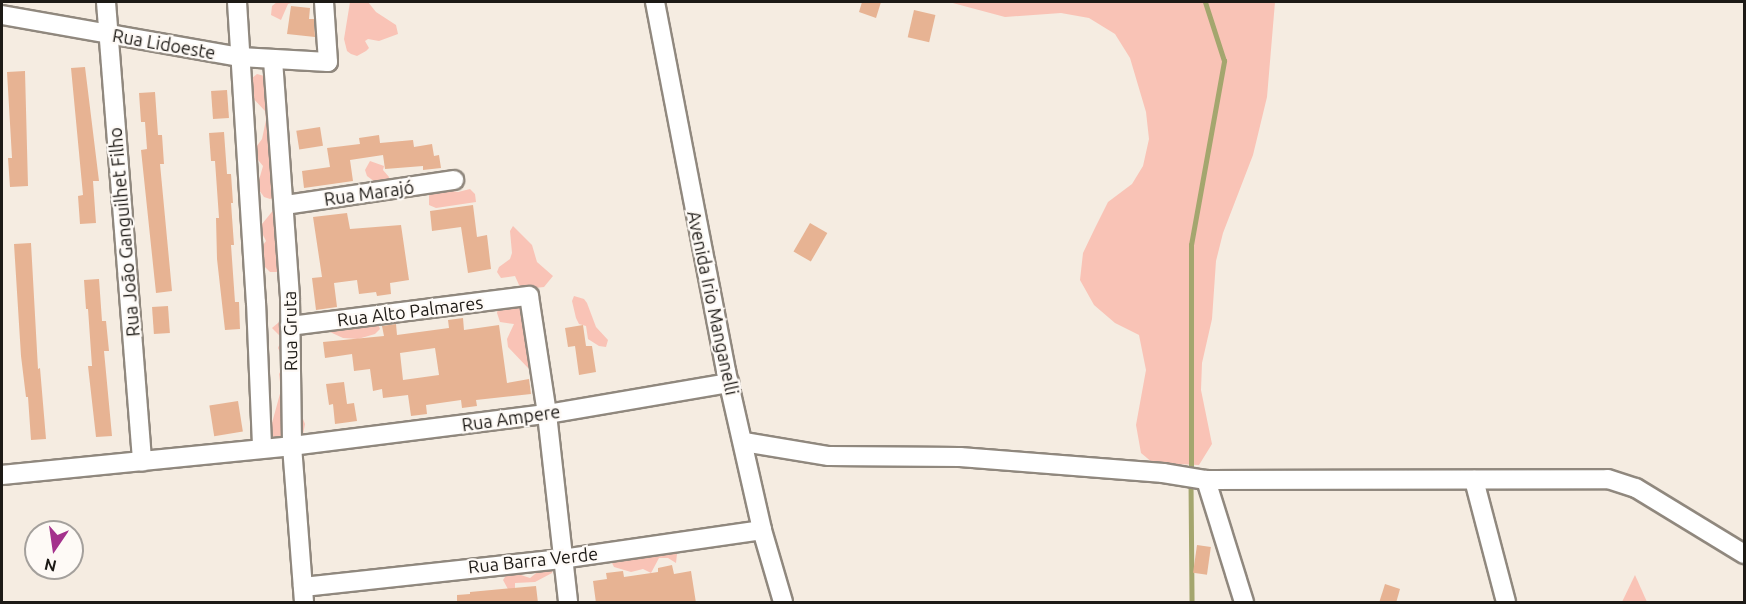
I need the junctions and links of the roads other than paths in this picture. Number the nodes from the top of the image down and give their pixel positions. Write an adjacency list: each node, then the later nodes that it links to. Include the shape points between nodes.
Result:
1 (106, 2): 6 (street, Rua João Ganguilhet Filho)
2 (237, 2): 7 (street, Rua Gruta)
3 (324, 2): 8 (street, Rua Lidoeste, via 328,62)
4 (655, 2): 12 (street, Avenida Irio Manganelli)
5 (2, 15): 6 (street, Rua Lidoeste)
6 (108, 35): 7 (street, Rua Lidoeste); 17 (street, Rua João Ganguilhet Filho)
7 (240, 57): 8 (street, Rua Lidoeste); 16 (street, Rua Gruta)
8 (273, 60): 10 (street, Rua Gruta)
9 (454, 180): 10 (street, Rua Marajó)
10 (285, 205): 11 (street, Rua Gruta)
11 (290, 326): 13 (street, Rua Alto Palmares, via 529,296); 15 (street, Rua Gruta)
12 (729, 383): 13 (street, Rua Ampere); 14 (street, Avenida Irio Manganelli)
13 (547, 414): 15 (street, Rua Ampere); 23 (street)
14 (744, 442): 19 (street, via 829,456 960,457); 21 (street, Avenida Irio Manganelli)
15 (292, 447): 16 (street, Rua Ampere); 24 (street, Rua Gruta)
16 (262, 448): 17 (street, Rua Ampere)
17 (142, 462): 18 (street, Rua Ampere)
18 (2, 475)
19 (1206, 480): 20 (street); 27 (street)
20 (1474, 480): 22 (street, via 1608,479 1636,488); 28 (street)
21 (762, 530): 23 (street, Rua Barra Verde); 26 (street, Avenida Irio Manganelli)
22 (1744, 554)
23 (561, 559): 24 (street, Rua Barra Verde); 25 (street)
24 (303, 595)
25 (568, 603)
26 (783, 603)
27 (1244, 603)
28 (1506, 603)

